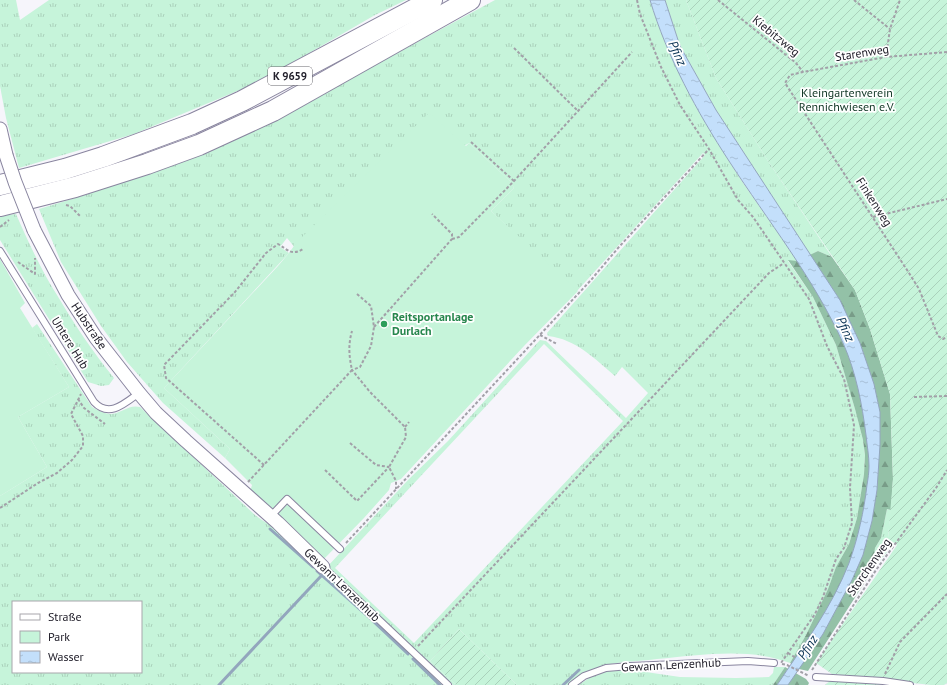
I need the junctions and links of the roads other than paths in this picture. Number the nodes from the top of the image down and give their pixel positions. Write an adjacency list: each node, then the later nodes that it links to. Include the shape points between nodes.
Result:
1 (432, 0): 4 (main road, K 9659, via 242,101 192,124 103,158)
2 (470, 0): 5 (main road, K 9659, via 273,111 199,145 82,185 37,197)
3 (0, 129): 7 (street, Hubstraße, bridge, via 19,193 41,244 68,295 96,338)
4 (0, 185)
5 (7, 211)
6 (0, 251): 7 (lane, Untere Hub, via 94,402 99,407 112,409)
7 (139, 393): 8 (street, Hubstraße, via 156,413)
8 (238, 488): 9 (street, Gewann Lenzenhub)
9 (270, 517): 10 (lane, via 287,499); 11 (street, Gewann Lenzenhub)
10 (340, 549)
11 (323, 567): 14 (lane, Gewann Lenzenhub)
12 (777, 663): 15 (lane, Gewann Lenzenhub, via 748,661 606,668 584,676)
13 (816, 677): 16 (lane)
14 (448, 685)
15 (572, 685)
16 (910, 685)

